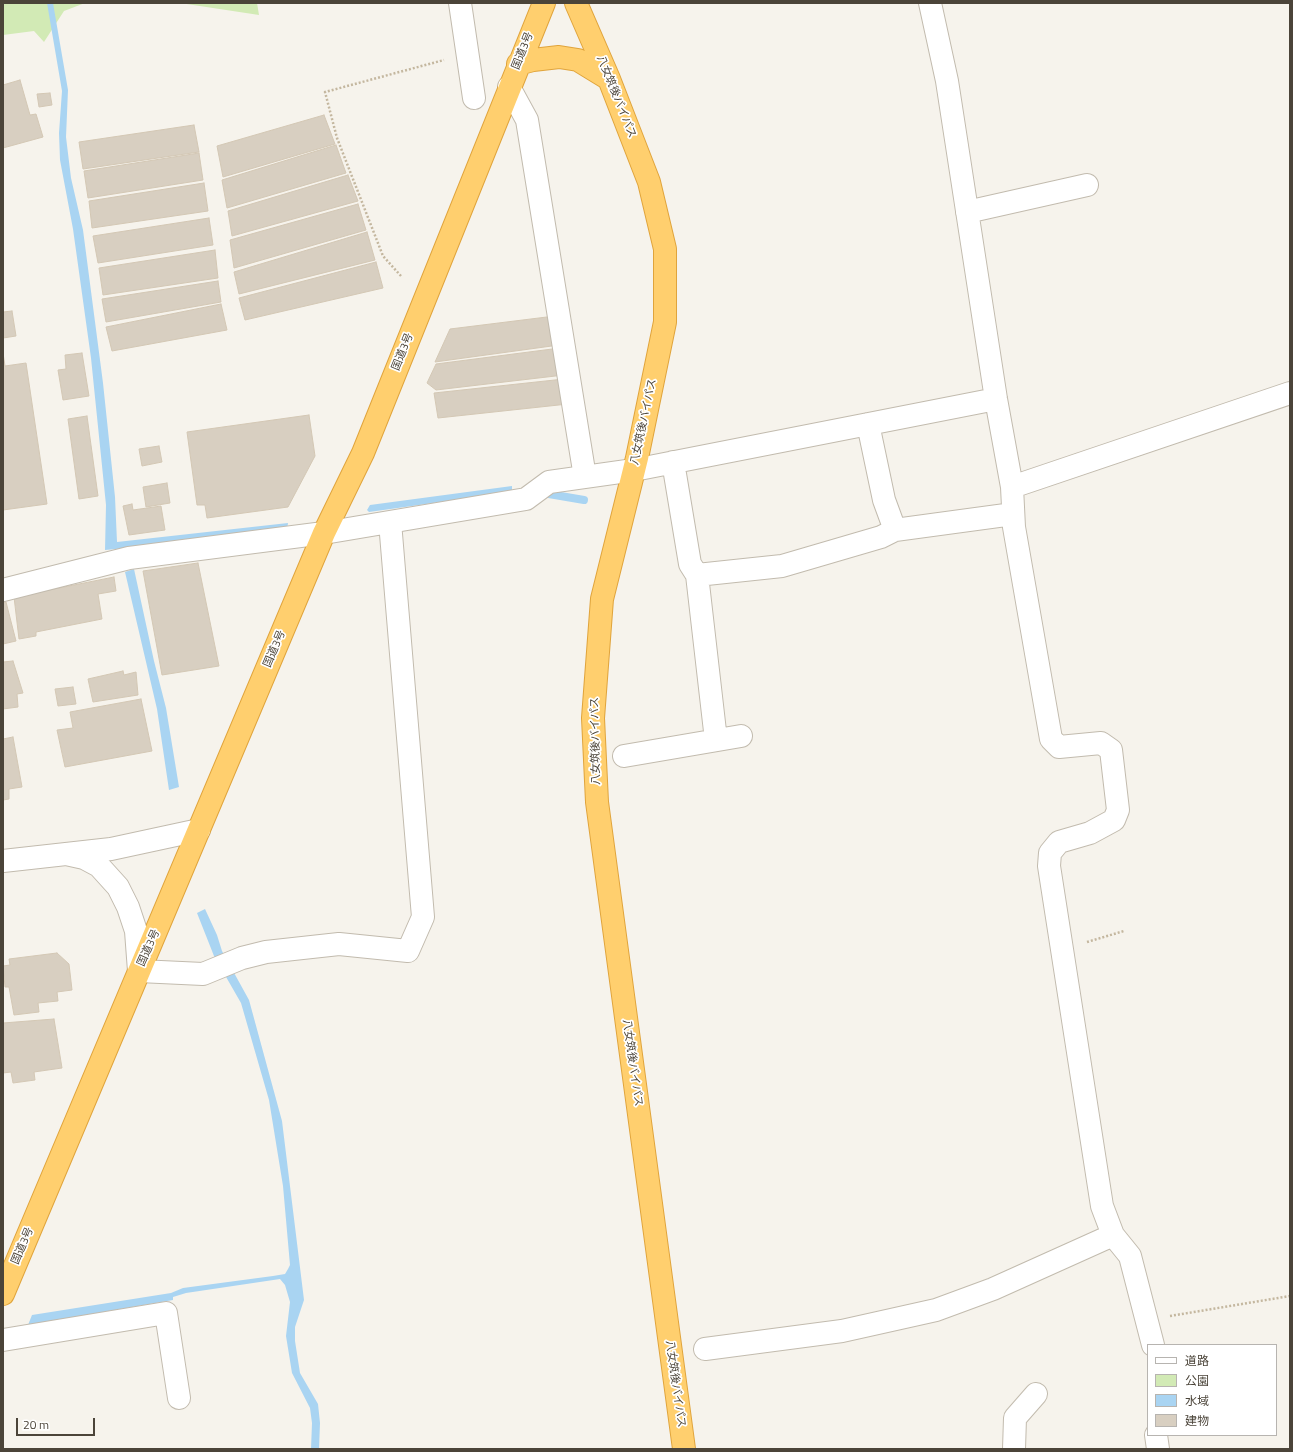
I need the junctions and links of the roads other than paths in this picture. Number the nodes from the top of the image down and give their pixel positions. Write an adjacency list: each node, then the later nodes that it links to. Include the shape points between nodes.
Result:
1 (460, 3): 8 (street)
2 (544, 3): 5 (highway, 国道3号)
3 (576, 3): 6 (highway, 八女筑後バイパス)
4 (930, 3): 10 (street, via 947,81)
5 (518, 64): 6 (highway, via 559,57 578,60); 7 (highway, 国道3号)
6 (609, 79): 15 (highway, 八女筑後バイパス, via 649,182 664,249 665,322)
7 (509, 87): 16 (street, via 527,120); 21 (highway, 国道3号, via 363,453)
8 (474, 98)
9 (1087, 186): 10 (street)
10 (967, 212): 12 (street)
11 (1290, 393): 17 (street)
12 (996, 399): 13 (street); 17 (street)
13 (868, 424): 14 (street); 20 (street, via 884,500)
14 (673, 462): 15 (street); 22 (street, via 690,564)
15 (634, 470): 16 (street); 39 (highway, 八女筑後バイパス, via 602,599 593,718 595,764 598,810)
16 (585, 477): 19 (street, via 549,482 526,499)
17 (1012, 487): 18 (street)
18 (1013, 514): 20 (street); 31 (street, via 1051,739 1060,747 1101,743 1111,750 1118,810 1114,820 1090,833 1058,842 1050,853 1048,866 1102,1206)
19 (390, 522): 21 (street); 30 (street, via 423,917 408,951 339,944 266,952 235,960 203,974)
20 (895, 530): 22 (street, via 782,566)
21 (324, 533): 23 (street, via 128,558); 27 (highway, 国道3号)
22 (697, 575): 25 (street)
23 (3, 590)
24 (742, 736): 25 (street)
25 (716, 740): 26 (street)
26 (624, 756)
27 (199, 830): 28 (street, via 140,844); 30 (highway, 国道3号)
28 (66, 854): 29 (street); 30 (street, via 84,858 98,866 118,886 136,931)
29 (3, 861)
30 (139, 971): 32 (highway, 国道3号)
31 (1113, 1235): 34 (street, via 1130,1256); 35 (street, via 993,1289 936,1310 842,1331)
32 (3, 1294)
33 (3, 1340): 37 (street, via 166,1313)
34 (1153, 1344)
35 (705, 1349)
36 (1036, 1394): 40 (street, via 1015,1418)
37 (179, 1398)
38 (1156, 1436): 41 (street)
39 (684, 1449)
40 (1014, 1449)
41 (1158, 1449)

